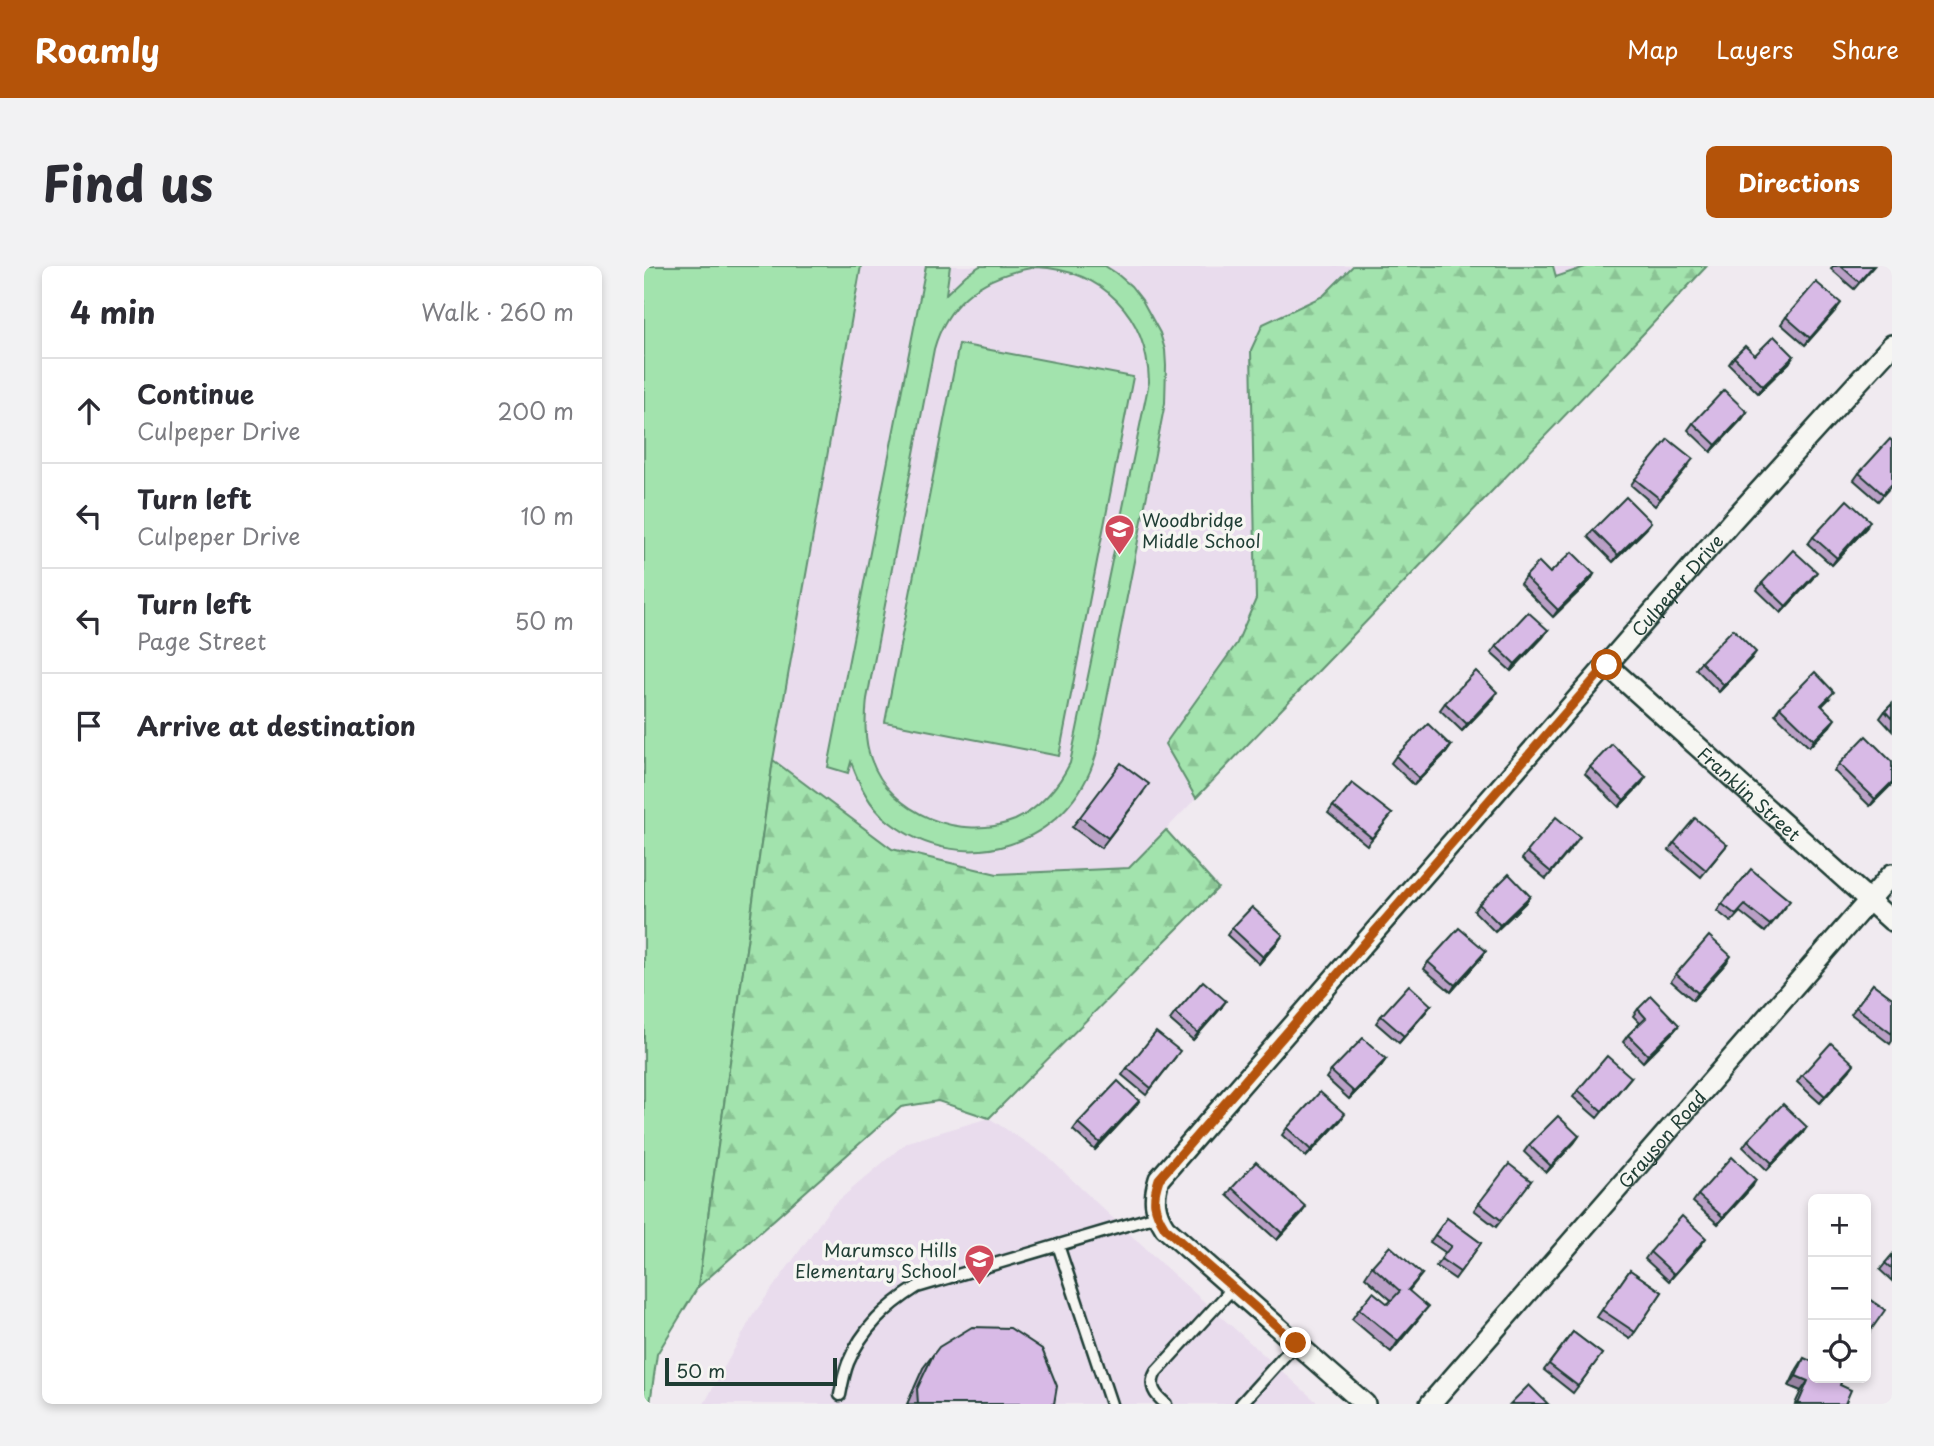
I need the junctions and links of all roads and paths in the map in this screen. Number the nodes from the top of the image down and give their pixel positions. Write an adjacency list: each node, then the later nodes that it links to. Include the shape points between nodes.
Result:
1 (1892, 345): 2 (street, Culpeper Drive)
2 (1607, 665): 4 (street, Franklin Street); 6 (street, Culpeper Drive, via 1159,1179 1154,1194)
3 (1892, 874): 4 (street, Grayson Road)
4 (1869, 901): 5 (street, Franklin Street); 15 (street, Grayson Road)
5 (1892, 921)
6 (1157, 1216): 7 (lane); 8 (street)
7 (1058, 1245): 10 (lane, via 917,1287 895,1301 864,1333 848,1363); 11 (lane)
8 (1233, 1288): 9 (street); 12 (lane, via 1152,1378 1153,1391)
9 (1296, 1343): 13 (lane); 14 (street)
10 (840, 1395)
11 (1111, 1404)
12 (1166, 1404)
13 (1241, 1404)
14 (1365, 1404)
15 (1430, 1404)

